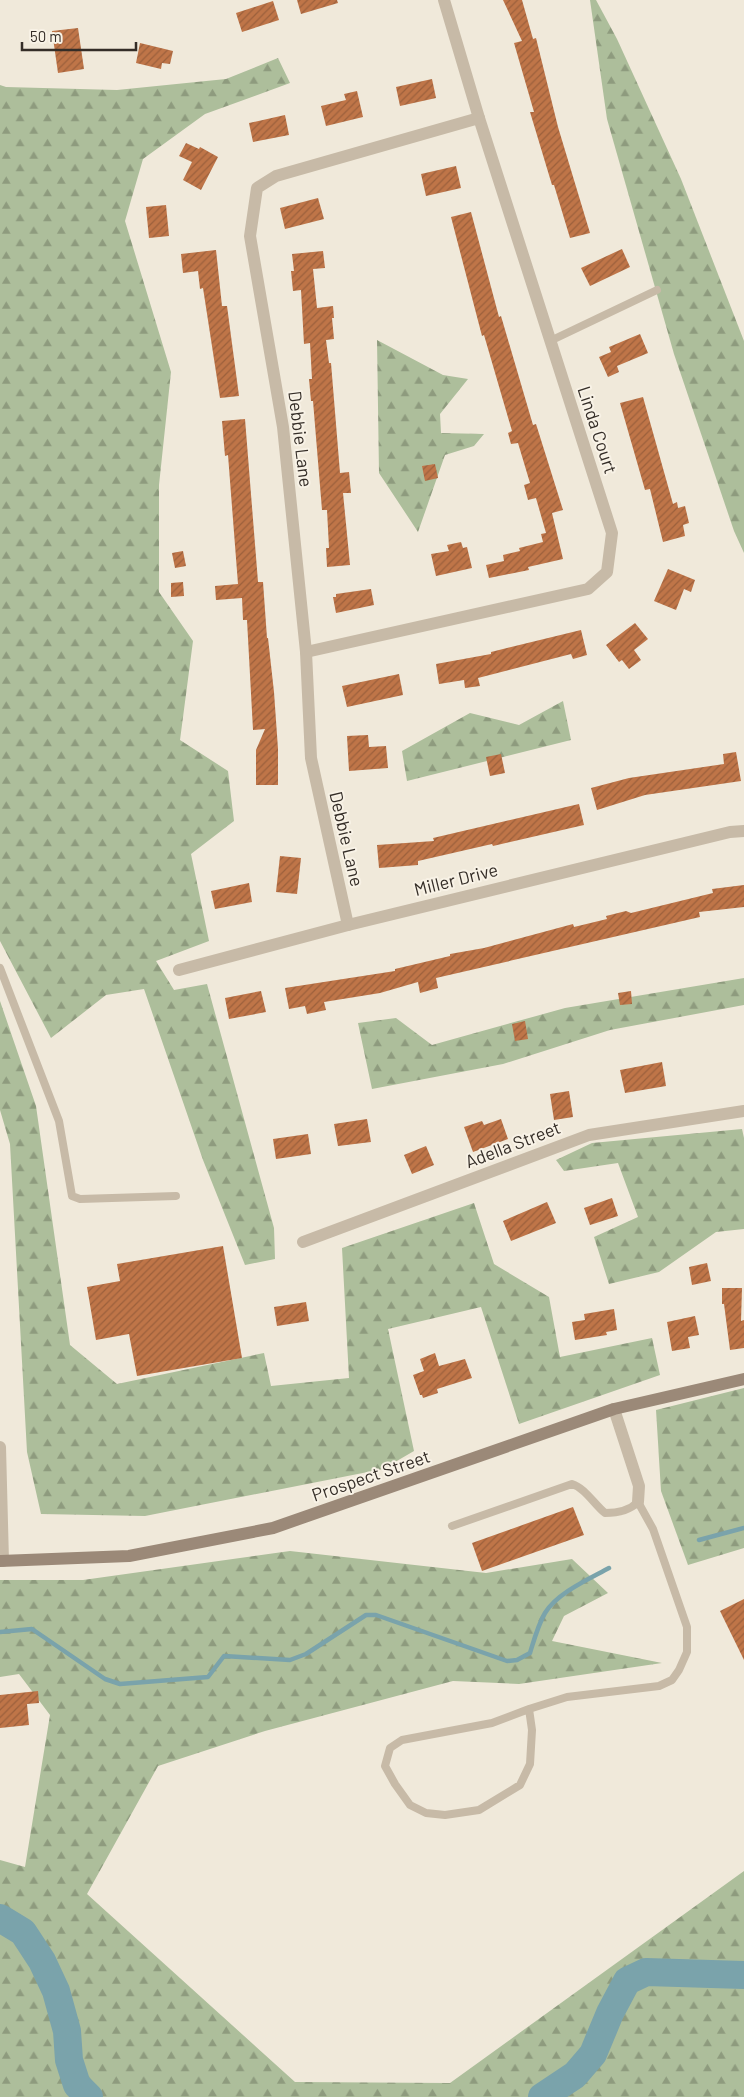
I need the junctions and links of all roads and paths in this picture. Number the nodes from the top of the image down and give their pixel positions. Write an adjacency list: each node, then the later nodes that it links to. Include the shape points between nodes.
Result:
1 (444, 0): 2 (street, Linda Court)
2 (479, 118): 4 (street, Linda Court); 5 (street, Debbie Lane, via 276,176 257,188 250,236 283,427)
3 (657, 290): 4 (lane)
4 (550, 341): 5 (street, Linda Court, via 612,533 607,572 588,589)
5 (306, 652): 7 (street, Debbie Lane, via 310,758)
6 (744, 832): 7 (street, Miller Drive, via 720,835)
7 (348, 925): 9 (street, Miller Drive)
8 (0, 968): 11 (lane, via 59,1121 72,1196 80,1199)
9 (179, 970)
10 (744, 1111): 12 (street, Adella Street, via 589,1135)
11 (176, 1196)
12 (302, 1242)
13 (744, 1379): 14 (main road, Prospect Street)
14 (614, 1410): 16 (street, via 639,1486); 18 (main road, Prospect Street, via 272,1528 129,1556)
15 (0, 1447): 18 (street)
16 (638, 1502): 17 (lane, via 632,1508 606,1514 580,1486 572,1484); 19 (lane, via 653,1529 687,1627 687,1652 679,1670 672,1680 659,1686 567,1697)
17 (452, 1526)
18 (2, 1561)
19 (529, 1709): 19 (lane, via 492,1723 402,1740 390,1748 385,1766 410,1805 445,1815 479,1810 520,1785 530,1764 532,1730)

